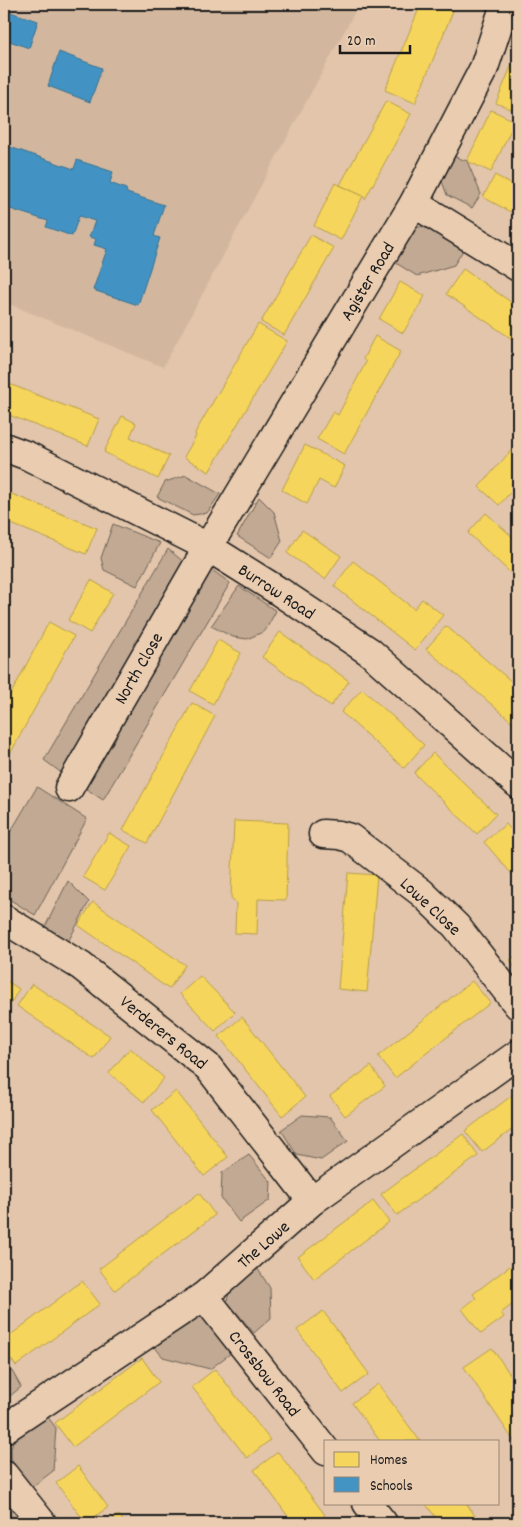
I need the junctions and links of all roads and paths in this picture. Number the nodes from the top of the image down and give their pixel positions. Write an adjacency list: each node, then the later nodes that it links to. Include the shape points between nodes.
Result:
1 (505, 4): 2 (street, Agister Road, via 484,68)
2 (414, 203): 3 (street); 5 (street, Agister Road)
3 (518, 267)
4 (4, 447): 5 (street, Burrow Road)
5 (208, 547): 6 (street, Burrow Road, via 370,652); 7 (street, North Close)
6 (518, 784)
7 (69, 788)
8 (323, 834): 10 (street, Lowe Close, via 350,838 422,893)
9 (4, 919): 14 (street, Verderers Road, via 82,966 208,1067)
10 (456, 926): 11 (street); 12 (street, Lowe Close)
11 (430, 933)
12 (518, 1005)
13 (518, 1054): 14 (street, The Lowe)
14 (312, 1201): 15 (street, The Lowe)
15 (204, 1296): 16 (street, The Lowe); 17 (street, Crossbow Road)
16 (4, 1429)
17 (324, 1448)
18 (4, 1475): 20 (street)
19 (368, 1504): 21 (street)
20 (42, 1523)
21 (383, 1523)

